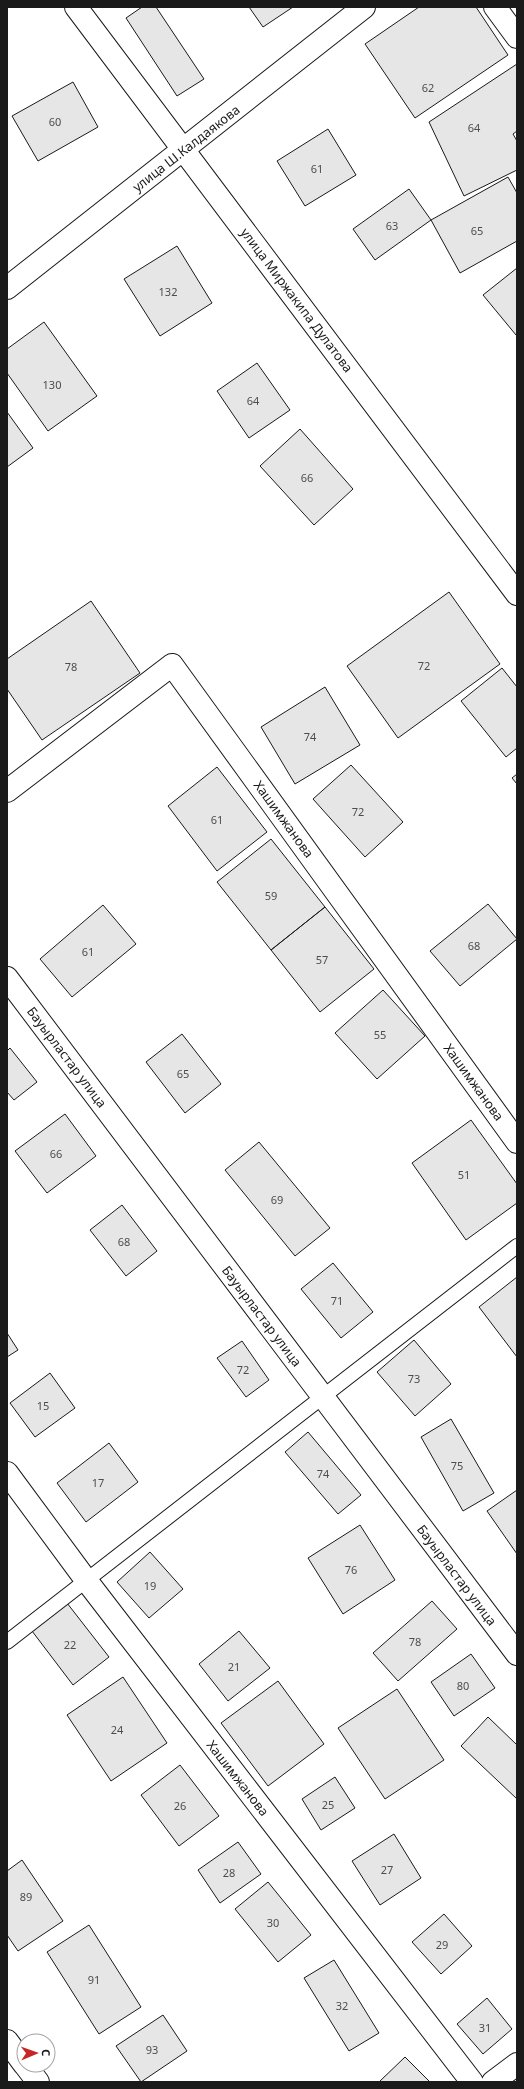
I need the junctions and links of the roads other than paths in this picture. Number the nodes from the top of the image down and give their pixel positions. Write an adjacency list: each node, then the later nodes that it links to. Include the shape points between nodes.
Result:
1 (76, 7): 5 (street, улица Миржакипа Дулатова)
2 (364, 7): 5 (street, улица Ш.Калдаякова)
3 (495, 7): 4 (street)
4 (517, 37)
5 (184, 150): 6 (street, улица Ш.Калдаякова); 7 (street, улица Миржакипа Дулатова)
6 (7, 288)
7 (517, 594)
8 (7, 790): 10 (street, Хашимжанова, via 172,665)
9 (7, 978): 12 (street, Бауырластар улица)
10 (517, 1142)
11 (517, 1246): 12 (lane)
12 (323, 1396): 14 (lane); 16 (street, Бауырластар улица)
13 (7, 1473): 14 (street, Хашимжанова)
14 (86, 1580): 15 (lane); 22 (street, Хашимжанова)
15 (7, 1642)
16 (517, 1654)
17 (7, 2041): 18 (street)
18 (16, 2053)
19 (517, 2064): 23 (street)
20 (31, 2073): 21 (street)
21 (38, 2082)
22 (472, 2082)
23 (493, 2082)

